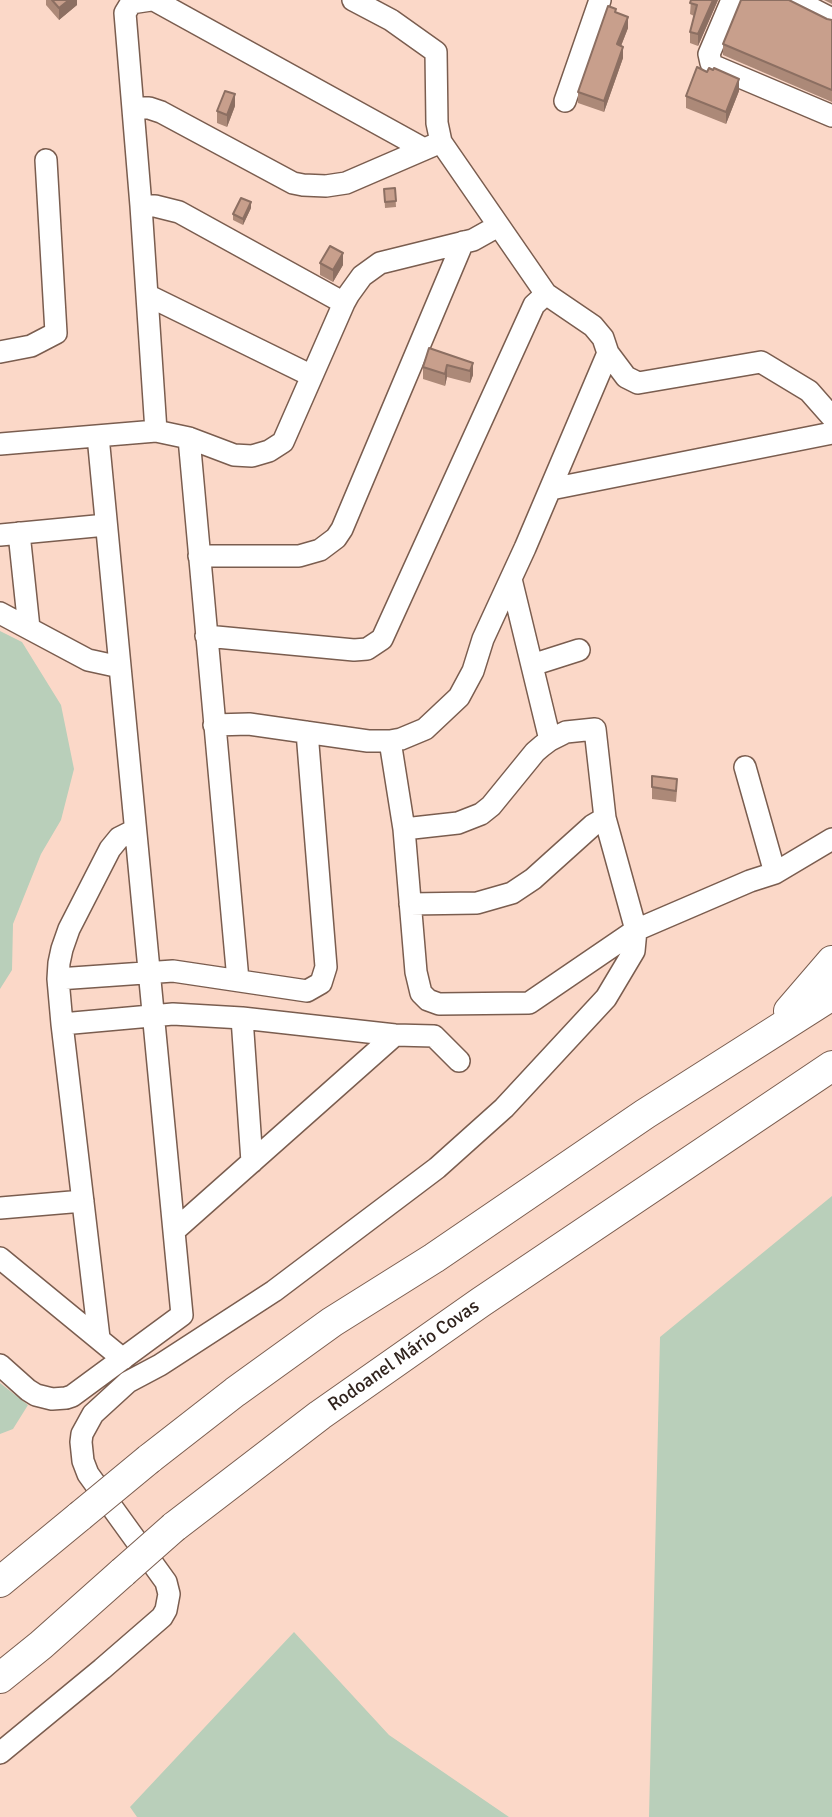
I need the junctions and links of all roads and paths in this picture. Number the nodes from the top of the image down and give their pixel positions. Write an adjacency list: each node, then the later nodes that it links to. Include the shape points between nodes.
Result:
1 (152, 0): 8 (street, via 131,3 125,13); 10 (street)
2 (353, 0): 10 (street, via 436,52 437,123)
3 (600, 0): 7 (street)
4 (732, 0): 9 (street, via 709,54 713,66)
5 (795, 0): 6 (street)
6 (832, 19)
7 (565, 101)
8 (133, 108): 10 (street, via 161,112 303,185 346,183); 12 (street)
9 (832, 116)
10 (432, 146): 13 (street)
11 (46, 160): 18 (street, via 56,333 31,346)
12 (141, 206): 16 (street); 17 (street, via 178,212)
13 (498, 226): 14 (street); 15 (street)
14 (463, 242): 17 (street, via 380,262 362,276); 30 (street, via 336,538 320,550 299,556)
15 (546, 294): 19 (street, via 593,326); 34 (street, via 534,305 382,639 367,649 354,650)
16 (147, 295): 20 (street); 22 (street)
17 (344, 303): 20 (street)
18 (0, 352)
19 (608, 353): 21 (street, via 626,377 638,383 761,362 809,391); 27 (street)
20 (312, 376): 25 (street, via 283,442 269,451 252,456 234,454)
21 (832, 417)
22 (156, 431): 24 (street); 25 (street)
23 (832, 433): 27 (street)
24 (98, 436): 26 (street); 28 (street)
25 (189, 438): 30 (street)
26 (0, 444)
27 (551, 489): 31 (street)
28 (106, 525): 29 (street); 37 (street)
29 (9, 534): 33 (street)
30 (199, 556): 34 (street)
31 (512, 579): 36 (street); 41 (street, via 459,697 425,729)
32 (0, 613): 33 (street)
33 (29, 628): 37 (street, via 89,660)
34 (206, 636): 38 (street)
35 (579, 650): 36 (street)
36 (532, 664): 40 (street)
37 (120, 667): 44 (street)
38 (214, 725): 39 (street, via 249,724); 53 (street)
39 (307, 732): 41 (street); 53 (street, via 326,967 321,983 307,991)
40 (550, 740): 43 (street, via 575,730 594,729); 45 (street, via 481,814 458,823)
41 (390, 741): 45 (street)
42 (745, 767): 47 (street)
43 (605, 818): 48 (street, via 512,893 477,903); 49 (street)
44 (135, 830): 51 (street); 52 (street, via 110,849 65,939)
45 (404, 830): 48 (street)
46 (832, 839): 47 (street)
47 (775, 873): 49 (street)
48 (410, 904): 49 (street, via 421,993 439,1004 529,1003)
49 (636, 930): 74 (street, via 634,951 606,998 504,1108 437,1168 274,1291 128,1382 93,1413 81,1442 88,1474 166,1582 168,1604 162,1617)
50 (832, 961): 58 (highway)
51 (149, 971): 52 (street); 53 (street); 55 (street)
52 (58, 979): 57 (street)
53 (238, 980)
54 (832, 995): 58 (highway)
55 (153, 1016): 56 (street); 57 (street); 67 (street)
56 (242, 1018): 59 (street); 64 (street)
57 (62, 1024): 65 (street)
58 (772, 1032): 72 (highway, bridge, via 235,1391)
59 (395, 1035): 60 (street, via 435,1036); 64 (street)
60 (458, 1061)
61 (832, 1066): 63 (highway, Rodoanel Mário Covas)
62 (832, 1076): 63 (highway)
63 (802, 1086): 73 (highway, Rodoanel Mário Covas, bridge, via 331,1407 174,1527)
64 (252, 1162): 67 (street)
65 (83, 1201): 66 (street); 69 (street)
66 (0, 1208)
67 (174, 1231): 70 (street, via 182,1315)
68 (0, 1258): 69 (street)
69 (99, 1338): 70 (street)
70 (123, 1359): 71 (street, via 72,1396 59,1399 36,1395)
71 (0, 1365)
72 (0, 1583)
73 (0, 1678)
74 (0, 1753)

